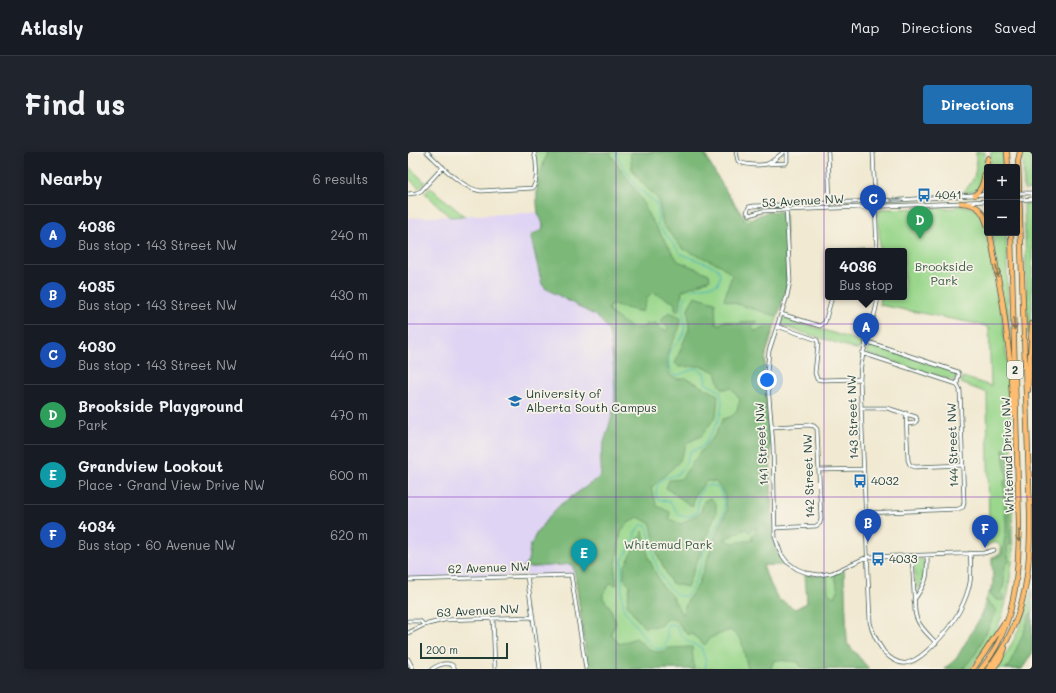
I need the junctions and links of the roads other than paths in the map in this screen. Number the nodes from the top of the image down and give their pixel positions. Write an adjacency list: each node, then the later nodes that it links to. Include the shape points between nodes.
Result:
1 (426, 152): 17 (street)
2 (534, 152): 17 (street, via 534,187 530,190 470,189)
3 (736, 152): 14 (street, via 738,161 742,164)
4 (784, 152): 14 (street)
5 (787, 152): 14 (street, via 786,163)
6 (828, 152): 28 (street)
7 (873, 152): 25 (street)
8 (989, 152): 12 (highway)
9 (1007, 152): 16 (highway)
10 (1017, 152): 13 (highway)
11 (1020, 152): 13 (highway, Whitemud Drive NW / 2)
12 (988, 158): 15 (highway); 22 (highway, via 982,184)
13 (1018, 161): 48 (highway, Whitemud Drive NW / 2)
14 (767, 164)
15 (988, 164)
16 (1008, 164)
17 (443, 167): 20 (street, via 421,191)
18 (1020, 193): 19 (street, bridge)
19 (1032, 193)
20 (408, 194)
21 (984, 194): 22 (street, 53 Avenue NW)
22 (975, 195): 25 (street, 53 Avenue NW, one-way to 25)
23 (1032, 199): 24 (street, bridge)
24 (1020, 200)
25 (875, 201): 28 (street, 53 Avenue NW); 30 (street)
26 (984, 201): 27 (street, 53 Avenue NW)
27 (961, 202): 30 (street, 53 Avenue NW); 33 (highway, via 977,207)
28 (830, 203): 29 (street, 53 Avenue NW); 31 (street)
29 (786, 204): 32 (street, 141 Street NW); 32 (street, 53 Avenue NW, via 751,206 747,212 750,215 762,211)
30 (875, 206): 31 (street, 53 Avenue NW); 36 (street)
31 (830, 208): 32 (street, 53 Avenue NW)
32 (786, 210): 39 (street, 141 Street NW, via 790,281)
33 (984, 216)
34 (991, 236): 53 (highway, one-way to 53, via 1010,360)
35 (1011, 236): 53 (highway, Whitemud Drive NW / 2, one-way to 53)
36 (877, 248)
37 (831, 300): 39 (street, via 825,322 821,326)
38 (877, 300): 42 (street, 143 Street NW)
39 (781, 314): 41 (street, 141 Street NW)
40 (1032, 324): 48 (highway)
41 (777, 326): 44 (street, via 817,340 817,379); 50 (street, 141 Street NW, via 769,351 766,373)
42 (865, 341): 43 (street, 143 Street NW); 45 (street, via 958,372)
43 (862, 353): 44 (street, 143 Street NW); 45 (street)
44 (860, 379): 46 (street, 143 Street NW)
45 (957, 384): 51 (street, 144 Street NW, via 960,390)
46 (861, 408): 47 (street, via 887,408); 52 (street, 143 Street NW)
47 (906, 414): 49 (street); 49 (street, via 917,419 914,423)
48 (1027, 418): 71 (highway, Whitemud Drive NW / 2, via 1029,564 1018,616)
49 (906, 424): 51 (street, via 910,465)
50 (772, 427): 54 (street, 142 Street NW, via 815,427); 56 (street, 141 Street NW)
51 (963, 465): 55 (street, 144 Street NW, via 963,507)
52 (864, 469): 54 (street); 55 (street, 143 Street NW)
53 (1018, 469): 66 (highway, Whitemud Drive NW / 2, one-way to 66, via 1019,562)
54 (819, 470): 56 (street, 142 Street NW, via 819,524)
55 (866, 513): 61 (street, 143 Street NW)
56 (775, 528): 61 (street, 141 Street NW, via 781,554 787,562 807,573 832,572)
57 (994, 550): 58 (street)
58 (970, 553): 59 (street); 72 (street, via 971,576 968,591 950,628)
59 (927, 555): 60 (street); 64 (street, via 926,580)
60 (912, 556): 61 (street); 64 (street)
61 (867, 558): 72 (street, 143 Street NW, via 870,624 876,640 887,655 895,662 909,664)
62 (527, 576): 63 (street, 62 Avenue NW); 65 (street); 79 (street, 62 Avenue NW, via 571,575)
63 (408, 580)
64 (914, 600): 72 (street, via 917,620)
65 (533, 617): 67 (street, 63 Avenue NW); 78 (street)
66 (1008, 617): 80 (highway); 81 (highway, Whitemud Drive NW / 2, via 997,643)
67 (493, 618): 69 (street, 63 Avenue NW, via 448,620); 77 (street)
68 (408, 621): 69 (street, 63 Avenue NW, via 420,621)
69 (424, 625): 70 (street, 63 Avenue NW)
70 (408, 633)
71 (1010, 633): 82 (highway, Whitemud Drive NW / 2); 83 (highway, via 1001,658)
72 (936, 643)
73 (408, 659): 74 (street)
74 (413, 669)
75 (432, 669): 76 (street, via 443,664 452,665)
76 (455, 669)
77 (494, 669)
78 (540, 669)
79 (586, 669)
80 (973, 669)
81 (981, 669)
82 (988, 669)
83 (993, 669)

